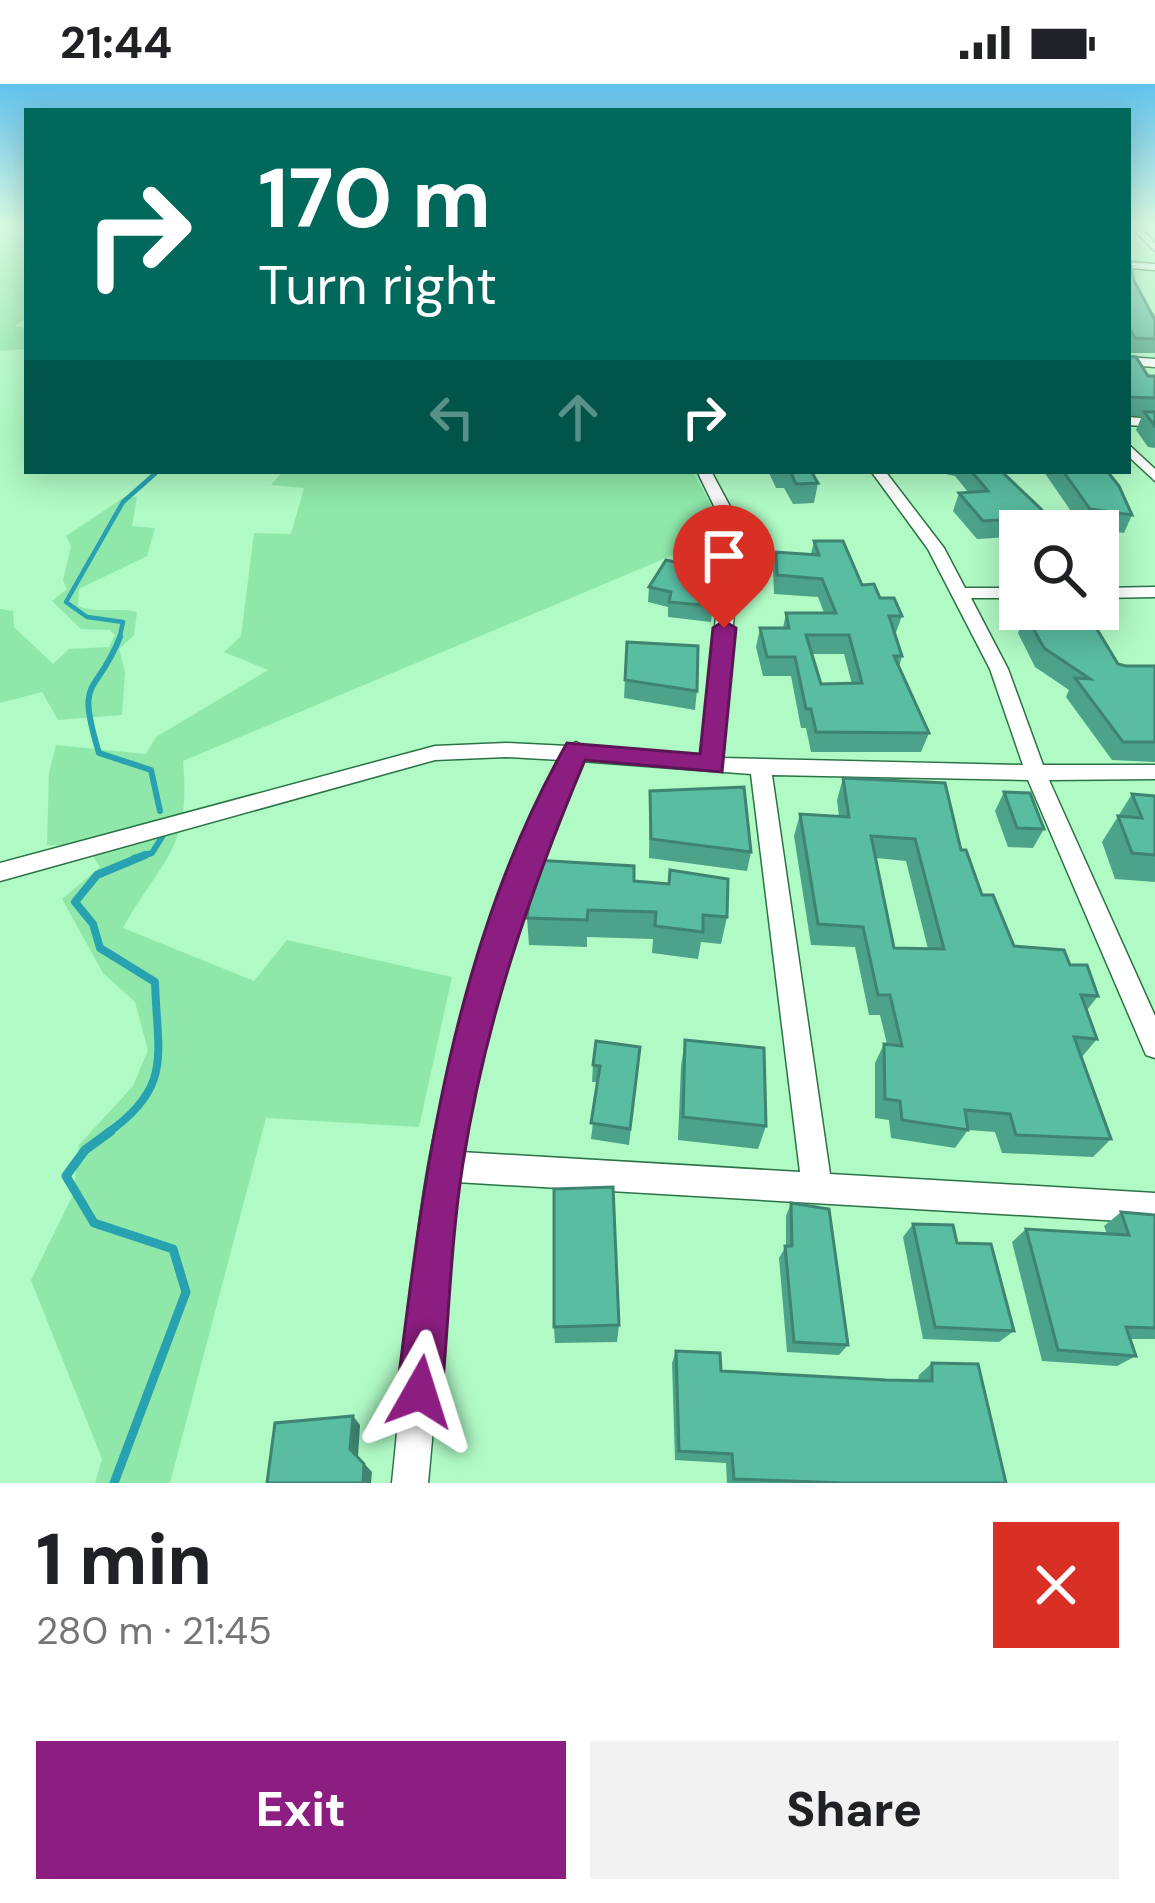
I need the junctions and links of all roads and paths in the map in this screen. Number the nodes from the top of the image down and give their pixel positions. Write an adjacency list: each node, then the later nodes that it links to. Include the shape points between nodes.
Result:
1 (1131, 451): 4 (street)
2 (706, 474): 10 (street, via 731,546)
3 (880, 474): 7 (street)
4 (1155, 477)
5 (1119, 592): 6 (street)
6 (1155, 592)
7 (960, 593): 8 (street); 13 (street)
8 (999, 593)
9 (576, 749): 10 (street); 14 (street, via 435,753); 16 (street, via 520,879 469,1042)
10 (712, 765): 11 (street)
11 (760, 766): 13 (street); 17 (street)
12 (1155, 772): 13 (street)
13 (1036, 774): 15 (street)
14 (0, 872)
15 (1155, 1046)
16 (443, 1166): 17 (street); 19 (street)
17 (817, 1188): 18 (street)
18 (1155, 1208)
19 (410, 1483)

